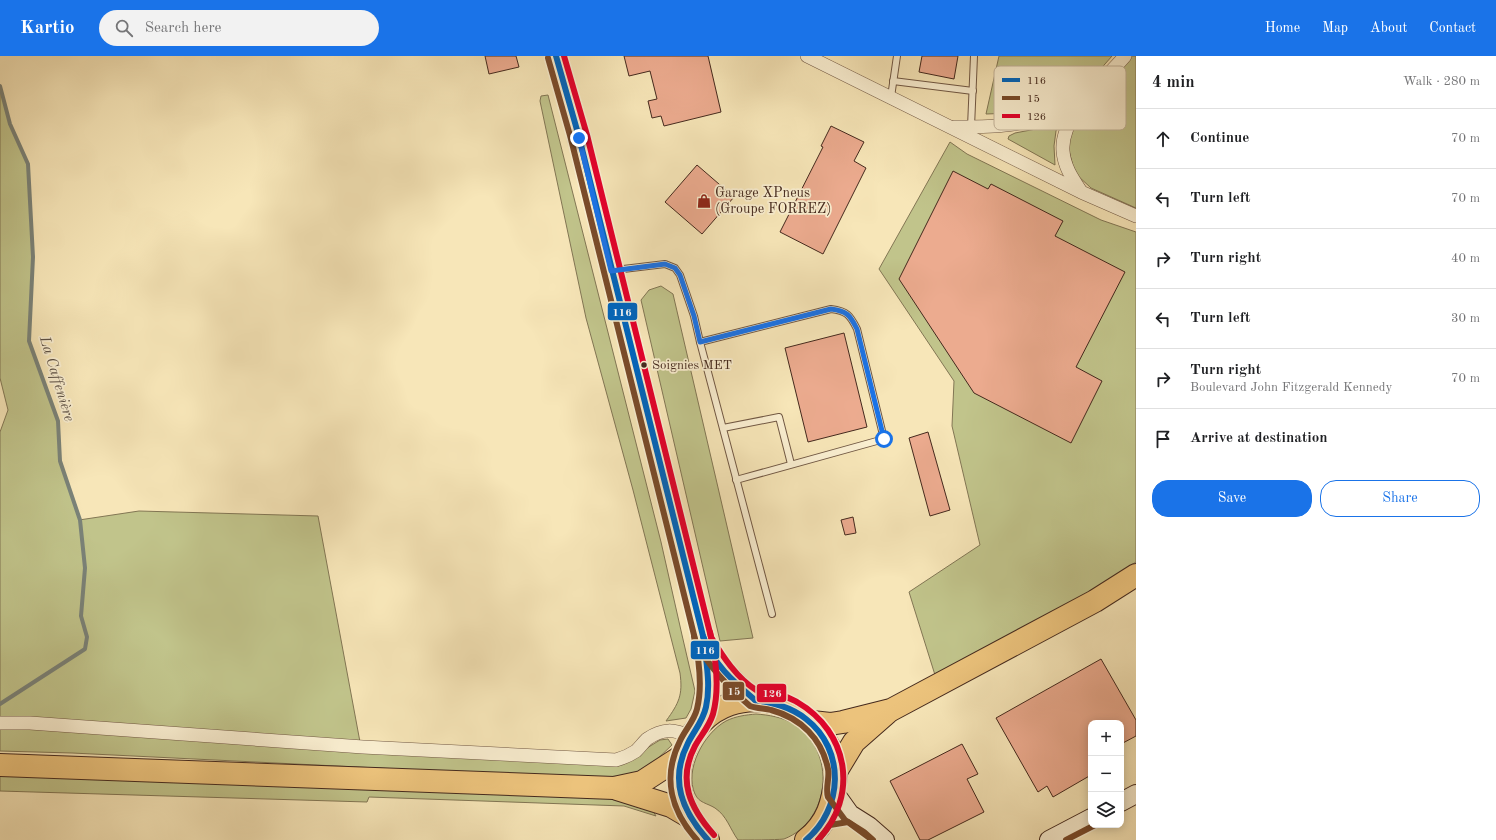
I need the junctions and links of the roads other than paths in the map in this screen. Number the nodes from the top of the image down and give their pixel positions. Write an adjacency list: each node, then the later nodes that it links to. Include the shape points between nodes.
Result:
1 (556, 56): 16 (main road)
2 (807, 56): 9 (street)
3 (897, 56): 7 (lane)
4 (974, 56): 8 (lane)
5 (1125, 56): 6 (street)
6 (1116, 66)
7 (893, 81): 8 (lane); 9 (lane)
8 (973, 91): 11 (lane)
9 (891, 97): 10 (street)
10 (952, 127): 11 (street); 14 (street)
11 (971, 127): 12 (street)
12 (994, 127)
13 (1066, 130): 14 (street, via 1063,142 1064,159 1070,176)
14 (1081, 192): 15 (street)
15 (1136, 216)
16 (611, 271): 17 (lane, via 665,264 675,268 685,289); 23 (main road)
17 (700, 342): 18 (lane); 19 (lane, via 831,309 844,311 851,318 857,329 884,439)
18 (723, 428): 19 (lane, via 779,417); 20 (lane)
19 (791, 464): 20 (lane)
20 (736, 480): 22 (lane)
21 (1136, 575): 25 (highway, via 1095,601)
22 (772, 614)
23 (704, 640): 24 (main road, via 718,663); 28 (main road, via 709,690)
24 (755, 700): 26 (highway, via 766,700 787,706); 28 (highway, via 732,704 716,712)
25 (891, 710): 26 (highway, via 844,722); 30 (highway, via 854,742)
26 (812, 722): 30 (highway, via 828,746)
27 (0, 723): 28 (street, via 363,747 616,760 626,757 663,730 682,733)
28 (692, 738): 31 (highway, via 642,782); 36 (highway, via 679,780)
29 (0, 765): 31 (highway)
30 (836, 770): 32 (highway)
31 (614, 788): 36 (highway, via 671,806)
32 (834, 793): 35 (street); 37 (highway)
33 (1136, 794): 34 (street)
34 (1124, 800)
35 (850, 814): 37 (street); 41 (street)
36 (688, 816): 39 (highway)
37 (825, 818): 40 (highway)
38 (1088, 820): 42 (street)
39 (708, 840)
40 (806, 840)
41 (885, 840)
42 (1049, 840)

